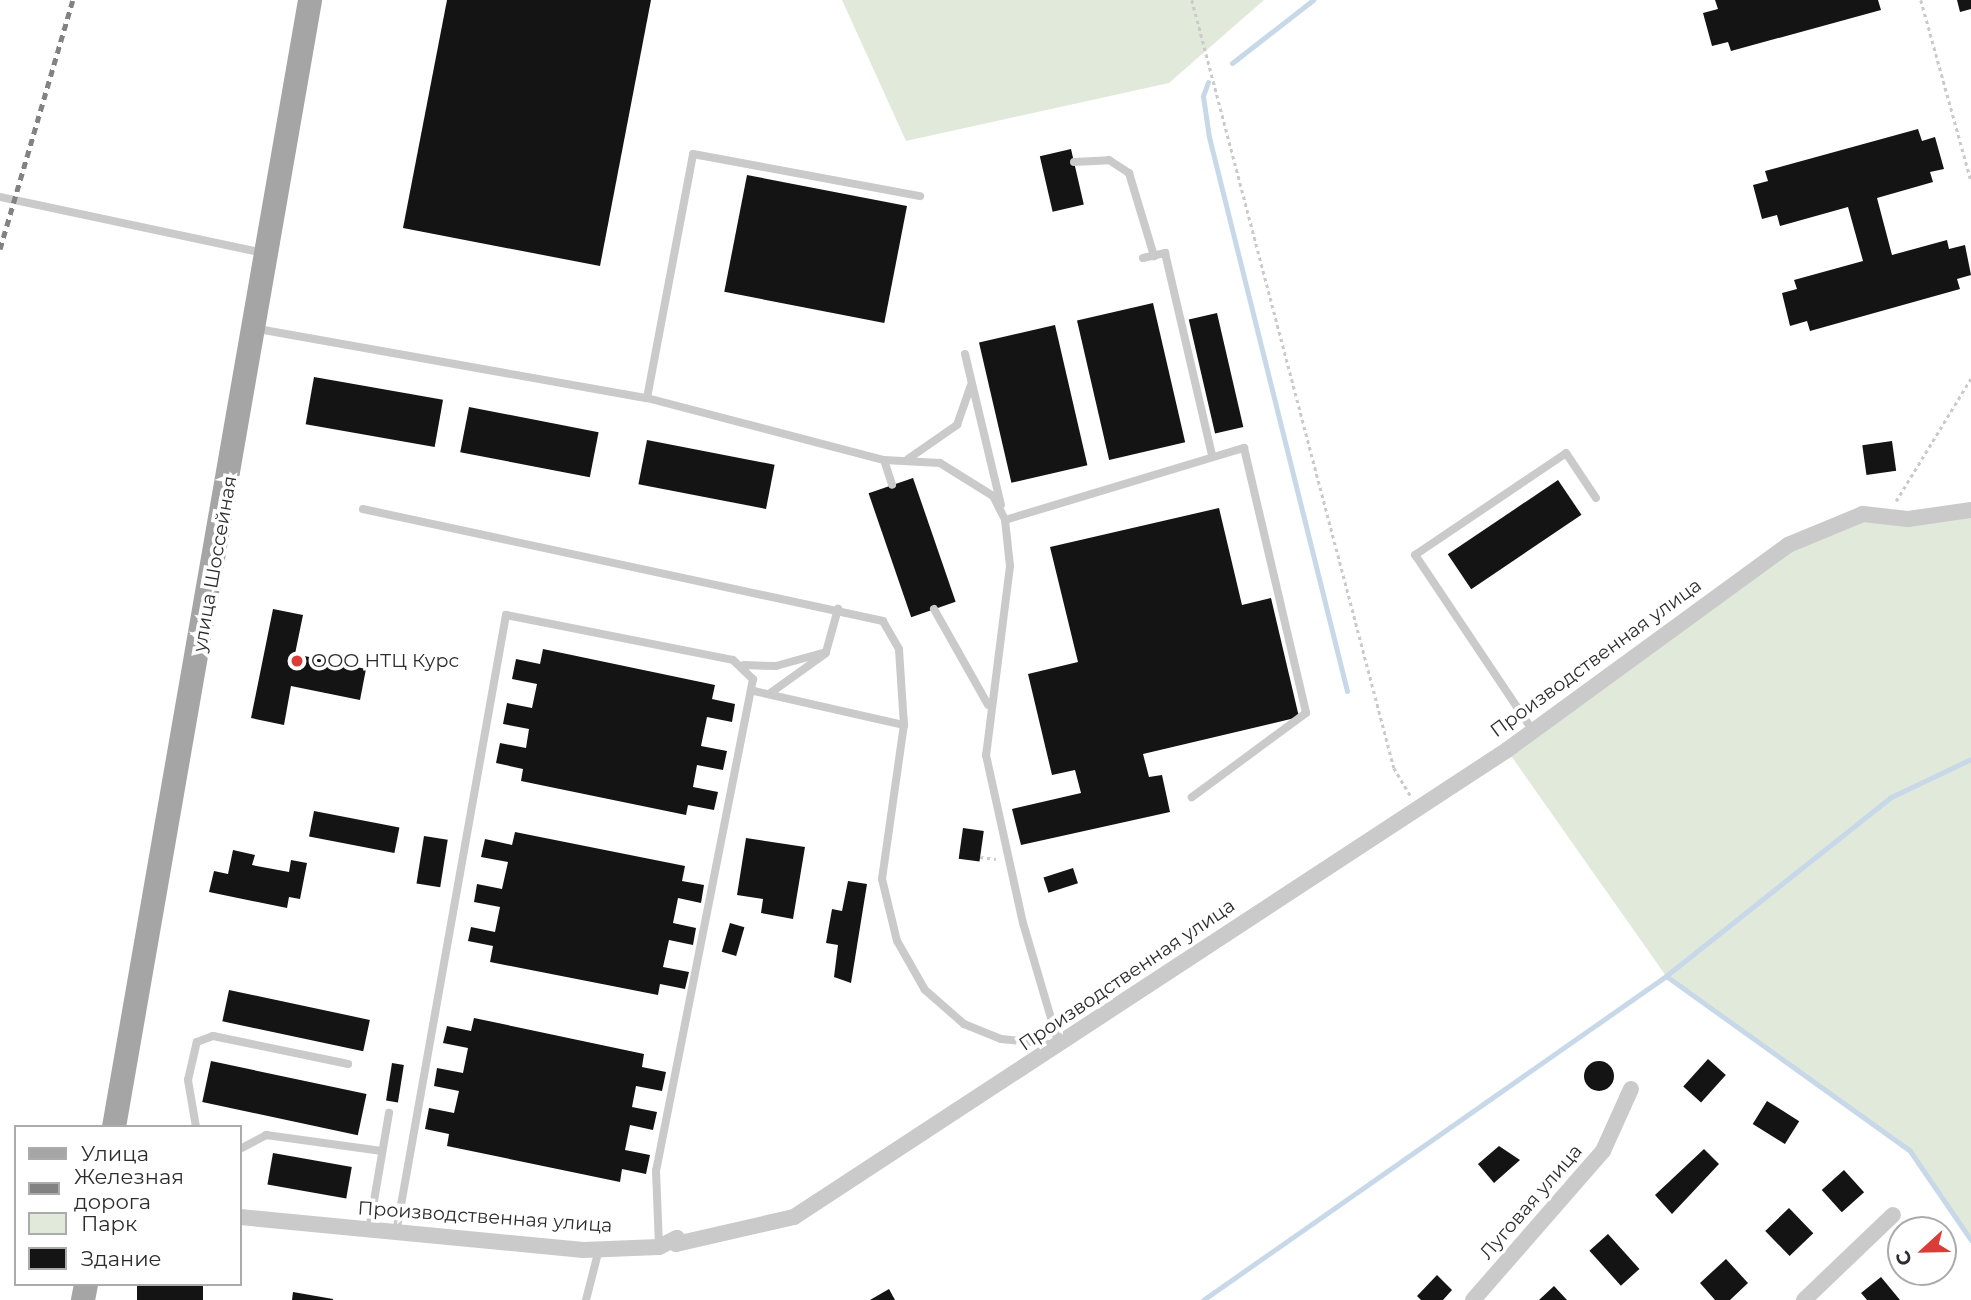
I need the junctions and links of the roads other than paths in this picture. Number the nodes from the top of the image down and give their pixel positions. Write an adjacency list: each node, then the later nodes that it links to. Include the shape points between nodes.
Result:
1 (310, 0): 5 (main road, улица Шоссейная)
2 (1074, 162): 6 (lane, via 1109,160 1129,173)
3 (920, 196): 11 (lane, via 694,154)
4 (0, 197): 5 (lane)
5 (270, 254): 8 (main road, улица Шоссейная)
6 (1154, 256): 7 (lane); 12 (lane, via 1165,253)
7 (1143, 258)
8 (258, 329): 11 (lane); 35 (main road, улица Шоссейная)
9 (965, 355): 10 (lane)
10 (972, 380): 14 (lane, via 957,425); 17 (lane)
11 (647, 398): 13 (lane)
12 (1212, 455): 20 (lane); 30 (lane, via 1244,448 1306,711)
13 (884, 460): 14 (lane); 15 (lane)
14 (905, 460): 17 (lane, via 954,468)
15 (892, 485)
16 (1596, 498): 29 (lane, via 1566,453 1415,555)
17 (1001, 505): 20 (lane)
18 (363, 509): 21 (lane)
19 (1971, 509): 29 (street, Производственная улица, via 1886,518 1863,514 1788,545)
20 (1005, 520): 27 (lane, via 1010,566)
21 (838, 609): 23 (lane); 28 (lane, via 880,619 895,637)
22 (934, 609): 27 (lane)
23 (828, 650): 24 (lane, via 781,665); 26 (lane)
24 (744, 665): 25 (lane); 42 (lane, via 506,615)
25 (754, 691): 26 (lane); 43 (lane, via 656,1171)
26 (769, 694): 28 (lane)
27 (988, 705): 31 (lane, via 987,766)
28 (904, 725): 31 (lane, via 882,887 907,961 933,1000 974,1029)
29 (1533, 731): 31 (street, Производственная улица)
30 (1192, 797)
31 (1059, 1045): 43 (street, Производственная улица, via 794,1217)
32 (348, 1064): 36 (lane, via 205,1039 197,1042 188,1080)
33 (1630, 1089): 46 (street, Луговая улица, via 1603,1152)
34 (389, 1113): 38 (lane)
35 (114, 1125)
36 (196, 1125)
37 (242, 1148): 38 (lane, via 266,1135)
38 (382, 1151): 41 (lane)
39 (1893, 1215): 47 (street)
40 (242, 1217): 41 (street, Производственная улица)
41 (369, 1230): 42 (street, Производственная улица)
42 (396, 1233): 44 (street, Производственная улица)
43 (659, 1247): 44 (street, Производственная улица)
44 (599, 1249): 45 (lane)
45 (586, 1300)
46 (1473, 1300)
47 (1804, 1300)

